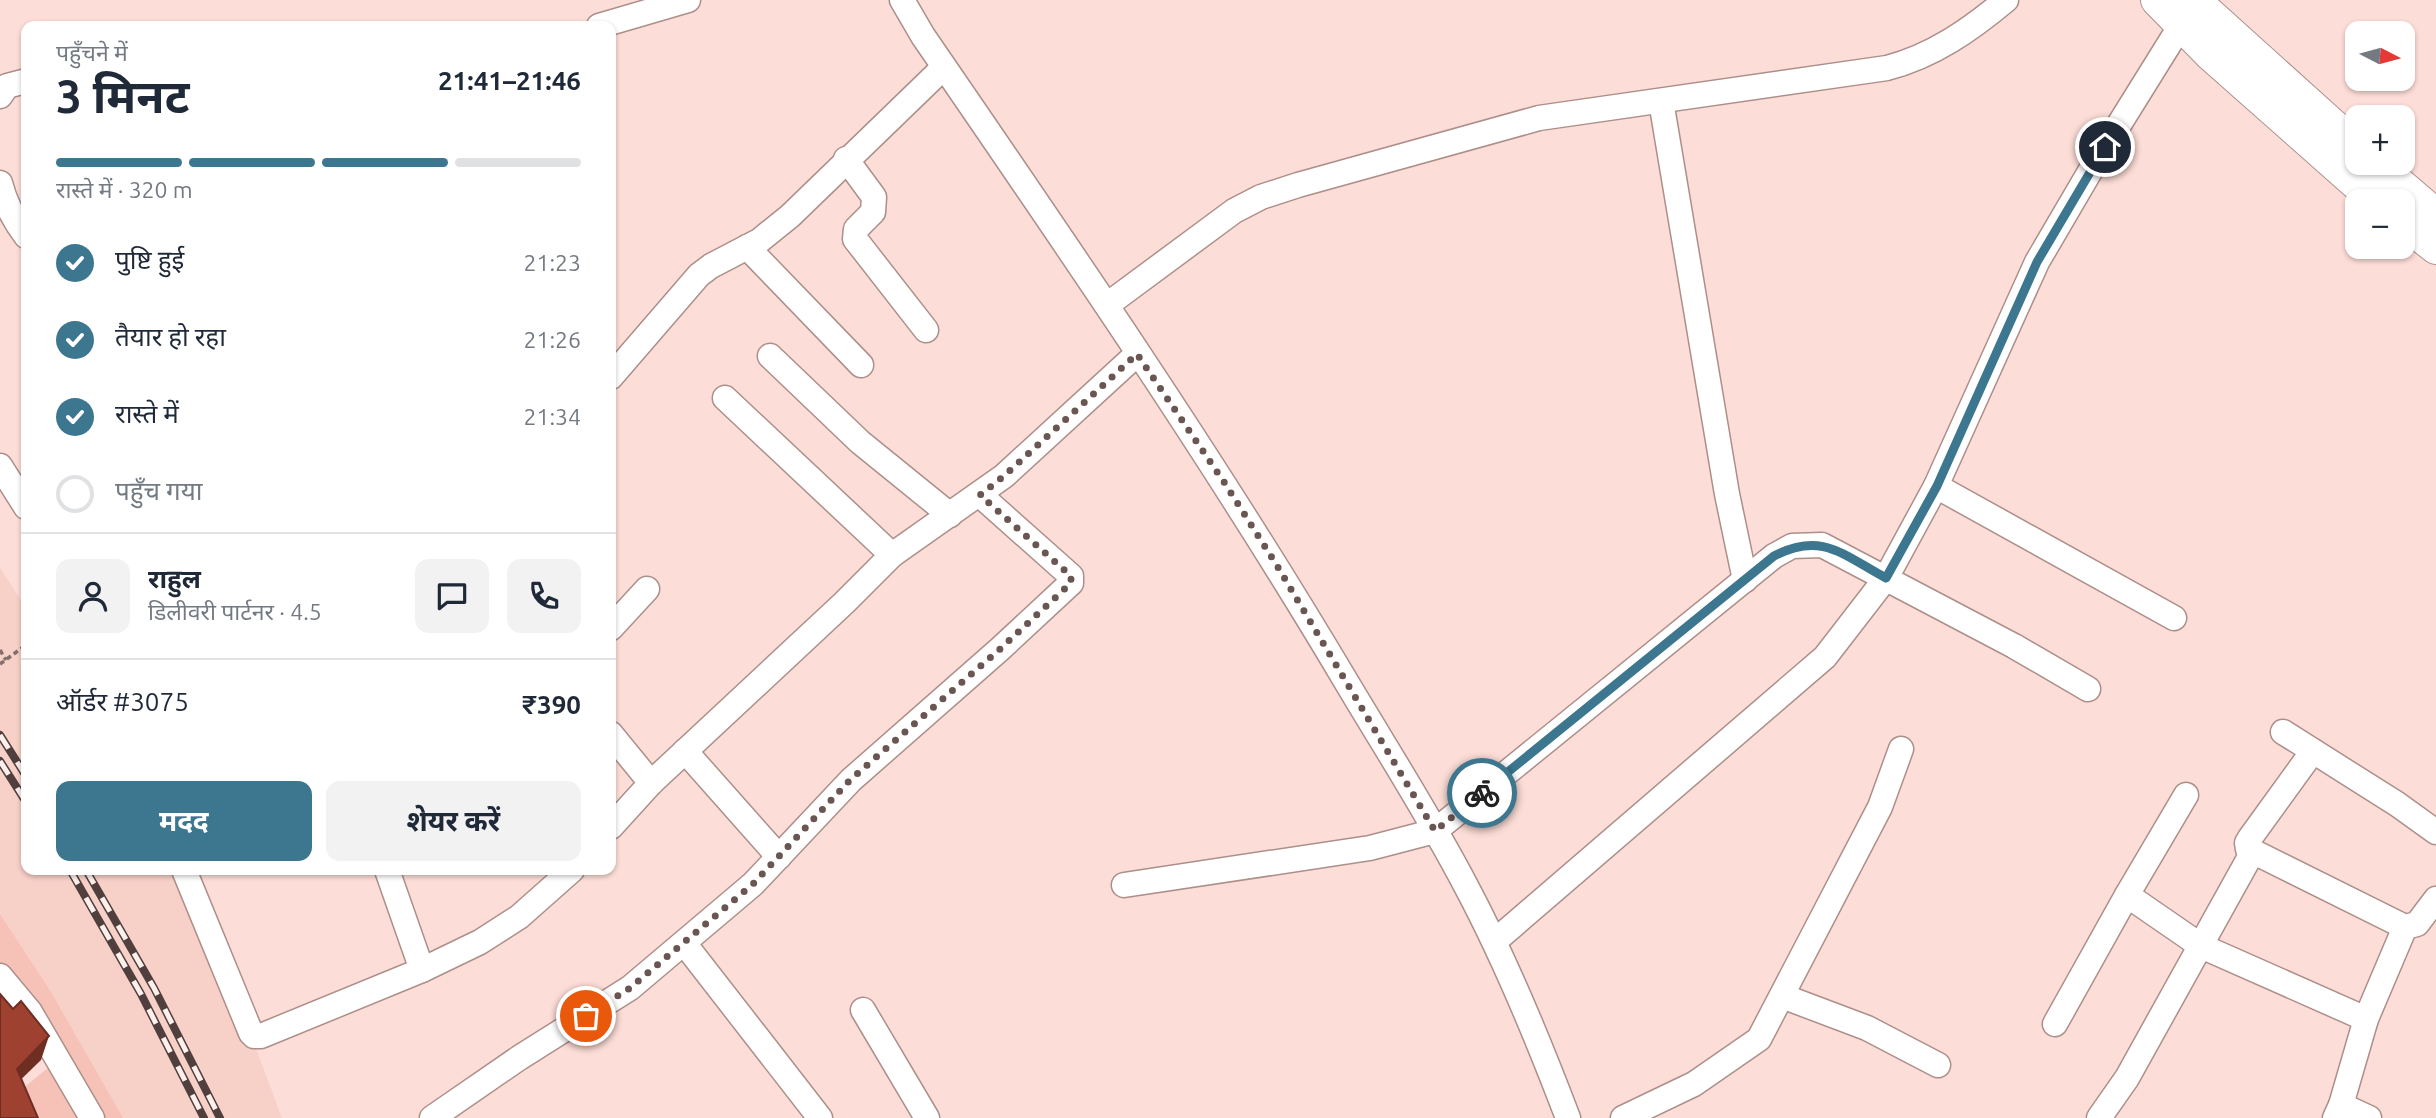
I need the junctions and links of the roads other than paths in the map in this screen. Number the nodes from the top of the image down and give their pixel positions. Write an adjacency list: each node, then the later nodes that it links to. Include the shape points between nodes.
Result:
1 (688, 0): 6 (street)
2 (902, 0): 7 (street)
3 (2006, 0): 10 (street, via 1982,21 1904,64)
4 (2157, 0): 5 (main road)
5 (2188, 12): 11 (main road); 15 (main road, via 2211,55); 29 (street, via 2037,262)
6 (616, 21)
7 (944, 67): 12 (street); 21 (street)
8 (21, 82): 9 (street, via 7,86)
9 (0, 96)
10 (1661, 101): 21 (street, via 1539,118 1261,197 1234,211); 35 (street)
11 (2345, 137)
12 (846, 159): 19 (street, via 790,216); 22 (street, via 874,197 873,212 856,229 855,239)
13 (2389, 175): 16 (main road)
14 (0, 183): 17 (street)
15 (2362, 189)
16 (2436, 215)
17 (21, 230)
18 (2415, 231): 20 (main road)
19 (747, 247): 25 (street); 26 (street, via 711,266 690,285)
20 (2436, 248)
21 (1107, 305): 23 (street)
22 (926, 331)
23 (1137, 354): 30 (street); 48 (street, via 1282,573)
24 (771, 356): 32 (street, via 860,442)
25 (861, 365)
26 (616, 372)
27 (725, 398): 33 (street)
28 (0, 466): 31 (street)
29 (1937, 486): 34 (street); 37 (street)
30 (980, 495): 32 (street); 51 (street, via 1071,576 1071,583 850,780)
31 (21, 499)
32 (950, 515): 33 (street)
33 (892, 555): 43 (street)
34 (1886, 578): 35 (street, via 1822,545 1807,544 1774,556); 39 (street); 59 (street, via 1825,657)
35 (1745, 580): 48 (street)
36 (647, 589): 38 (street)
37 (2174, 618)
38 (616, 623)
39 (2088, 689)
40 (2283, 732): 44 (street)
41 (616, 740): 45 (street)
42 (1901, 749): 64 (street, via 1880,807)
43 (685, 751): 45 (street); 51 (street)
44 (2313, 751): 49 (street); 50 (street, via 2250,838 2247,844)
45 (650, 783): 47 (street)
46 (2186, 795): 56 (street)
47 (616, 821)
48 (1435, 831): 55 (street, via 1370,848); 59 (street)
49 (2436, 832)
50 (2252, 853): 58 (street); 61 (street)
51 (779, 857): 60 (street)
52 (186, 875): 62 (street, via 254,1036 271,1034)
53 (389, 875): 62 (street)
54 (567, 875): 62 (street, via 498,933)
55 (1124, 885)
56 (2127, 895): 61 (street); 67 (street)
57 (2436, 899): 58 (street, via 2417,925)
58 (2405, 927): 66 (street)
59 (1494, 942): 74 (street, via 1532,1023)
60 (684, 943): 70 (street, via 630,988 519,1058); 72 (street)
61 (2201, 946): 66 (street); 76 (street, via 2127,1078)
62 (422, 970)
63 (0, 976): 71 (street, via 30,1012)
64 (1782, 996): 68 (street, via 1867,1028); 75 (street, via 1759,1039 1694,1084)
65 (863, 1010): 73 (street)
66 (2366, 1019): 69 (street)
67 (2055, 1024)
68 (1938, 1065)
69 (2338, 1112): 77 (street)
70 (445, 1115)
71 (90, 1117)
72 (820, 1118)
73 (927, 1118)
74 (1568, 1118)
75 (1623, 1118)
76 (2099, 1118)
77 (2369, 1118)

